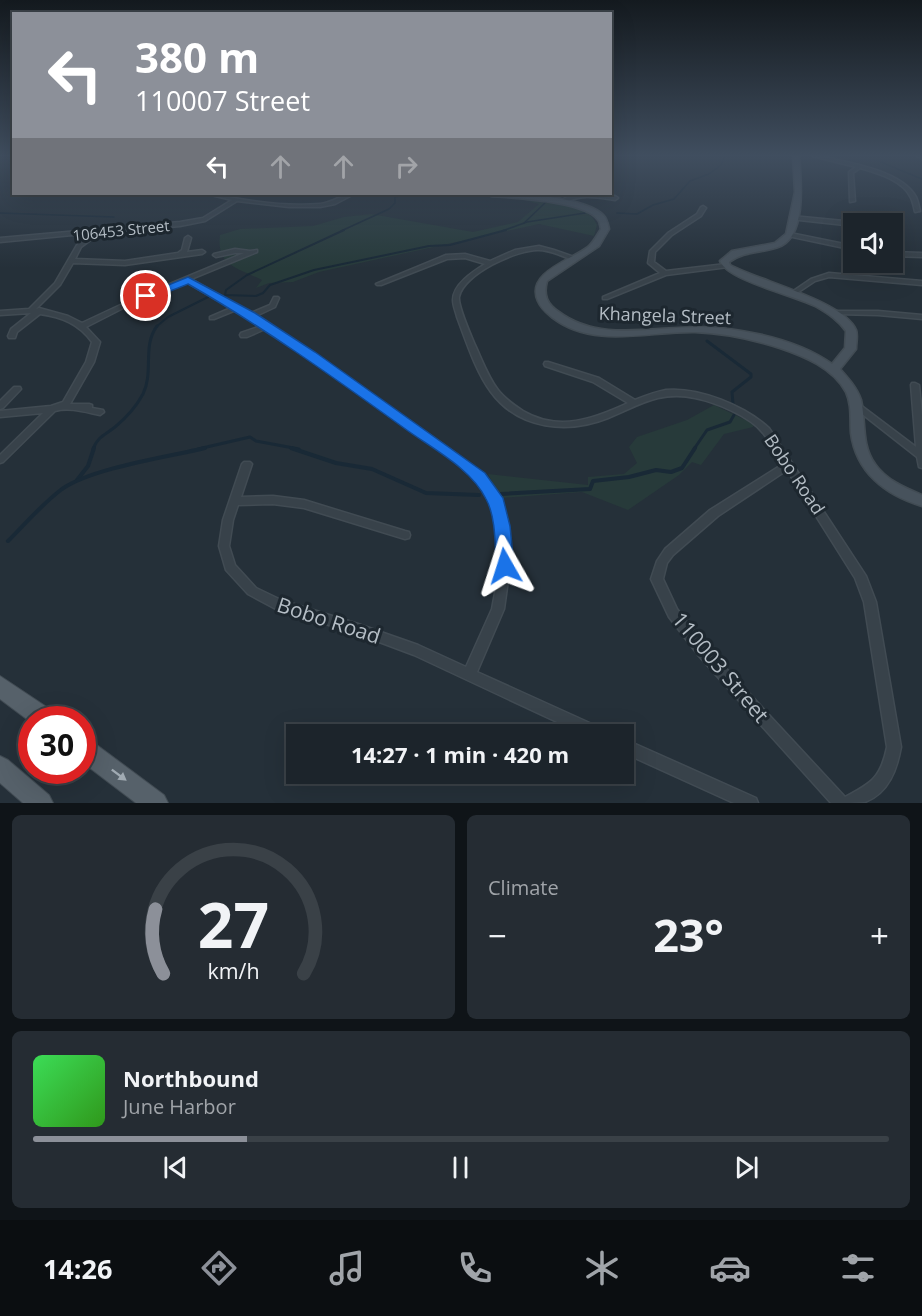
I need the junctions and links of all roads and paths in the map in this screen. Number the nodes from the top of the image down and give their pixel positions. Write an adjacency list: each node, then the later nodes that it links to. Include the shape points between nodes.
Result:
1 (799, 193): 13 (street)
2 (852, 193): 10 (street)
3 (911, 193): 12 (street)
4 (214, 195): 8 (street)
5 (350, 195): 8 (street, via 319,205)
6 (508, 195): 9 (street, Khangela Street)
7 (615, 198): 9 (street, via 579,195)
8 (237, 200): 15 (street, 106453 Street, via 190,222)
9 (563, 201): 25 (street, Khangela Street, via 586,208 603,221 604,229 596,244)
10 (852, 201)
11 (703, 208): 29 (street, via 652,252 651,263)
12 (917, 211)
13 (792, 218): 14 (street); 16 (street)
14 (843, 223)
15 (98, 233): 18 (street, 106453 Street); 26 (street, via 79,246)
16 (790, 235): 19 (street); 28 (street, via 778,245 728,256)
17 (188, 238): 22 (street)
18 (0, 240)
19 (843, 246)
20 (202, 252): 22 (street)
21 (903, 254): 24 (street)
22 (180, 255): 26 (street, via 125,263)
23 (216, 255): 30 (street, via 252,251)
24 (922, 255)
25 (574, 258): 27 (street, Bobo Road, via 533,248); 48 (street, Khangela Street, via 545,277 540,291 545,305 582,328 625,334 699,330 753,337 796,350)
26 (71, 261): 37 (street, via 58,285)
27 (490, 263): 32 (street, via 465,256 446,257); 51 (street, Bobo Road, via 464,284 456,297 456,307 486,377 504,401 532,419 572,426)
28 (726, 266): 29 (street); 33 (street)
29 (665, 273): 35 (street)
30 (188, 280): 36 (street); 43 (street)
31 (922, 283): 33 (street, via 829,275)
32 (379, 284)
33 (792, 294): 39 (street)
34 (276, 298): 40 (street, via 273,306)
35 (605, 298)
36 (237, 308): 40 (street); 42 (street)
37 (35, 309): 38 (street); 43 (street); 46 (street)
38 (0, 313)
39 (837, 313): 41 (street); 48 (street, via 854,334 851,349)
40 (251, 316): 44 (street)
41 (922, 317)
42 (212, 318)
43 (82, 326): 54 (street, via 94,338 96,348 69,399)
44 (266, 326): 45 (street); 65 (street, via 455,457 480,477 495,498 505,566 498,609)
45 (244, 335)
46 (12, 336)
47 (548, 364): 51 (street, via 596,380)
48 (833, 370): 53 (street, Khangela Street, via 846,382)
49 (915, 385): 57 (street)
50 (17, 389): 52 (street)
51 (634, 403): 60 (street, Bobo Road, via 666,393 711,399 758,423)
52 (0, 406)
53 (855, 406): 57 (street); 63 (street, Khangela Street, via 858,437 867,466 896,490)
54 (56, 408): 55 (street, via 84,407 85,411); 56 (street); 58 (street)
55 (100, 412)
56 (0, 414)
57 (921, 455): 61 (street)
58 (0, 460)
59 (247, 464): 62 (street, Bobo Road)
60 (789, 464): 75 (street, 110003 Street, via 714,513 669,552 657,579 673,613 702,652); 76 (street, Bobo Road, via 860,576 877,637 894,747 891,769 877,788)
61 (922, 465)
62 (235, 501): 64 (street, via 304,504); 65 (street, Bobo Road, via 224,546 231,567 252,591 278,604 358,629)
63 (922, 501)
64 (405, 536)
65 (470, 673): 68 (street, Bobo Road)
66 (0, 686): 67 (main road)
67 (27, 706)
68 (577, 724)
69 (634, 750): 74 (street)
70 (96, 758): 73 (main road, one-way to 73)
71 (0, 768): 72 (main road)
72 (41, 803)
73 (156, 803)
74 (751, 803)
75 (841, 803)
76 (849, 803)

